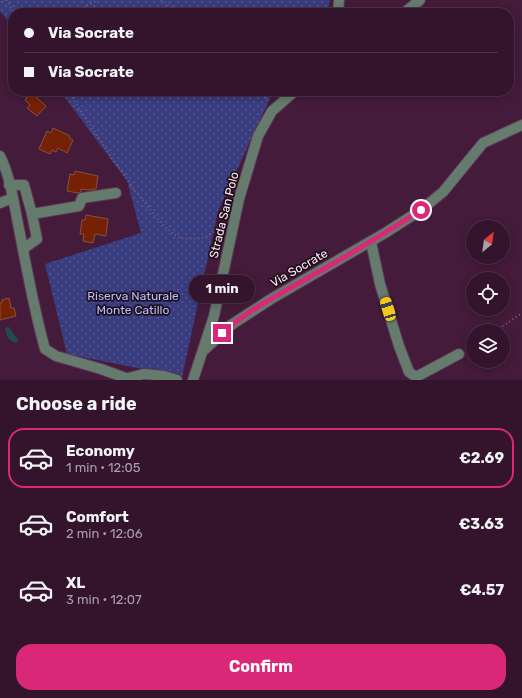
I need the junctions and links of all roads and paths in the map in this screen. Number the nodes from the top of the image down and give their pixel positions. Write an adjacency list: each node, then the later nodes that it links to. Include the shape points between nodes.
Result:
1 (98, 0): 4 (path)
2 (161, 0): 5 (path)
3 (420, 0): 6 (street)
4 (83, 8)
5 (173, 8)
6 (410, 8)
7 (71, 96): 18 (path, via 119,168 166,229 180,238 202,238)
8 (264, 96): 10 (path)
9 (289, 96): 10 (street, Strada San Polo)
10 (275, 108): 18 (street, Strada San Polo, via 258,136)
11 (522, 125): 19 (street, Via Socrate, via 483,143 443,192 421,210)
12 (0, 156): 13 (street)
13 (9, 185): 15 (street); 17 (street, via 24,185)
14 (116, 193): 17 (street, via 82,198 79,206)
15 (13, 198): 16 (street); 20 (street)
16 (0, 203)
17 (32, 214): 20 (street, via 37,239)
18 (235, 216): 23 (street, Strada San Polo, via 214,316)
19 (371, 242): 23 (street, Via Socrate, via 271,299 231,325); 24 (street, via 380,284 409,372 416,377)
20 (23, 249): 25 (street, via 45,349 56,356)
21 (522, 313): 22 (path)
22 (506, 324)
23 (204, 350): 27 (street, Strada San Polo)
24 (459, 354)
25 (129, 379): 26 (street, via 144,374)
26 (177, 380)
27 (193, 380)

